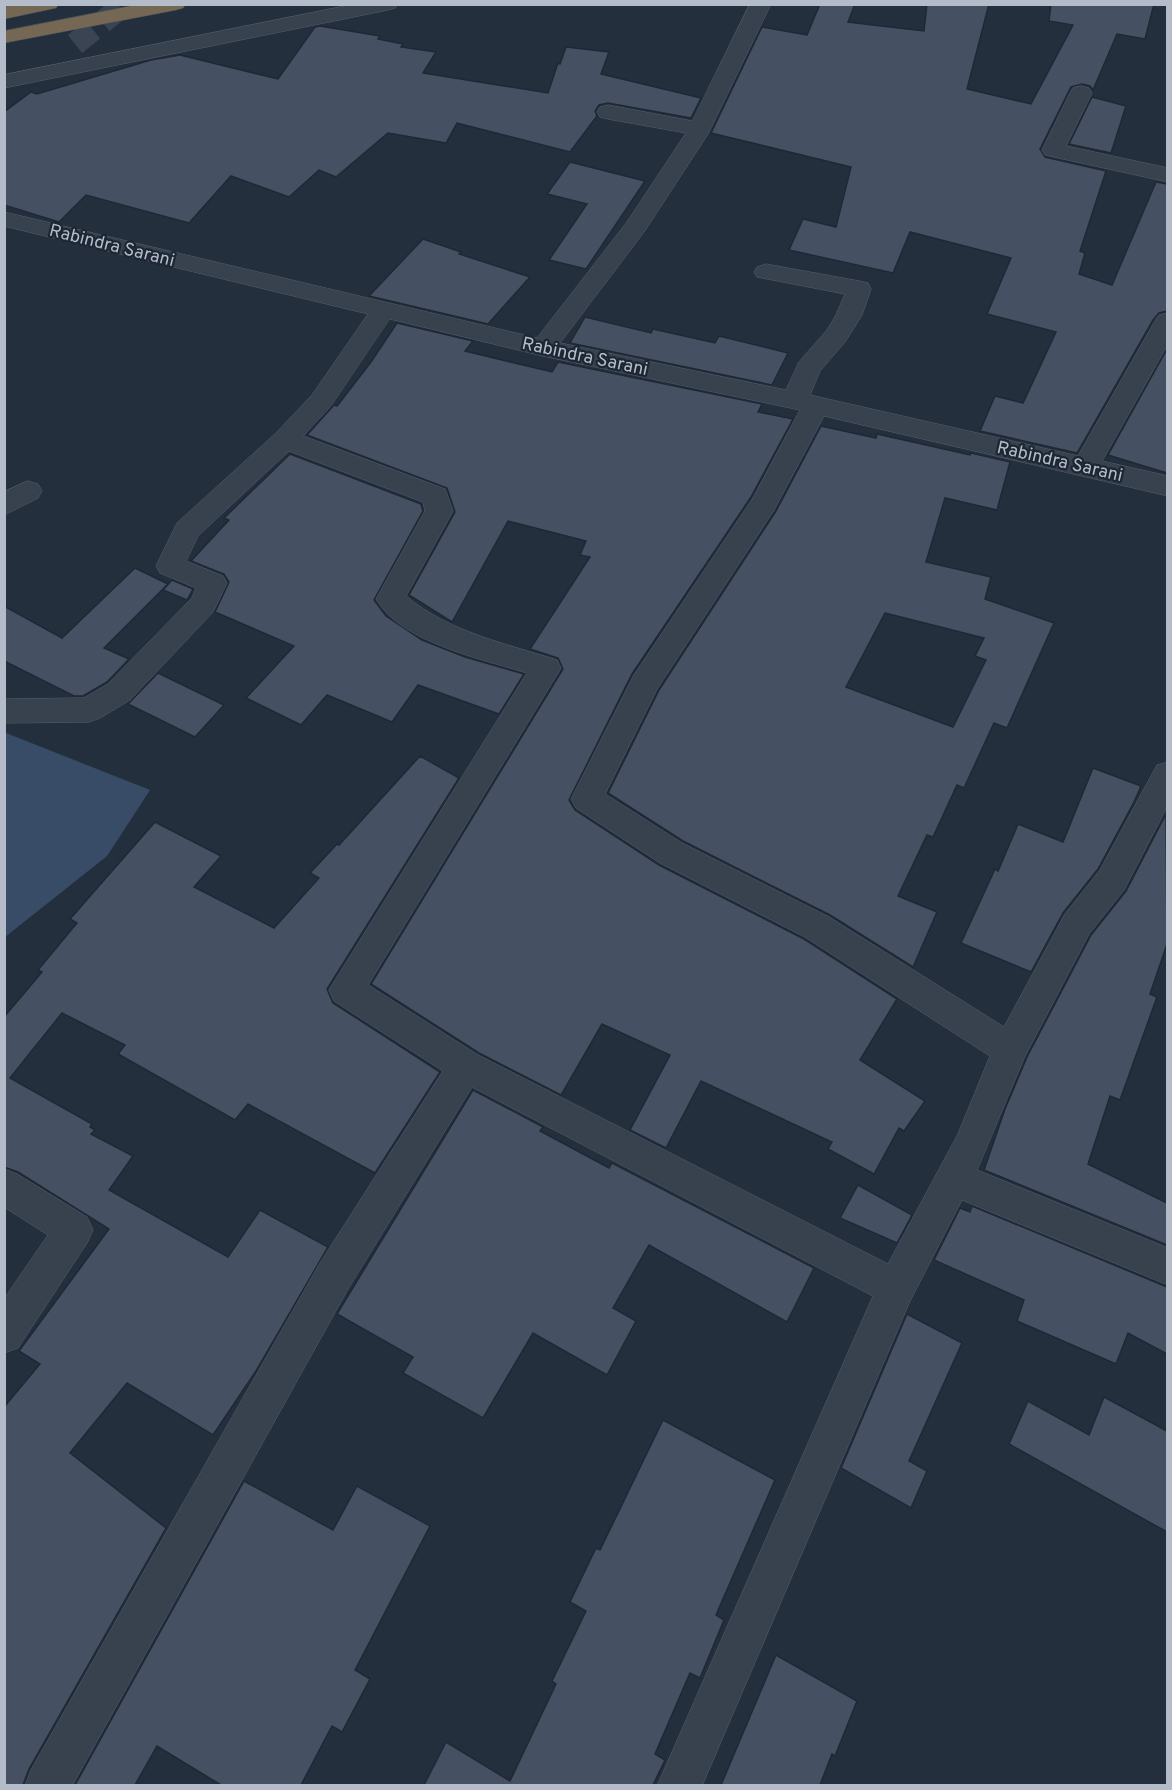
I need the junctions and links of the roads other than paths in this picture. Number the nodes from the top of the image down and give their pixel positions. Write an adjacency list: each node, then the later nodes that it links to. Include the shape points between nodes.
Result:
1 (49, 4): 5 (highway)
2 (176, 4): 6 (highway)
3 (388, 4): 8 (street)
4 (761, 4): 13 (street)
5 (4, 13)
6 (4, 37)
7 (66, 50): 8 (street)
8 (32, 77): 9 (street); 11 (street)
9 (4, 82)
10 (1081, 93): 14 (street, via 1053,150)
11 (4, 98)
12 (608, 112): 13 (street)
13 (700, 129): 19 (street, via 636,227)
14 (1167, 175)
15 (4, 219): 17 (street, Rabindra Sarani)
16 (766, 272): 20 (street, via 859,289 836,336 808,368)
17 (384, 310): 19 (street, Rabindra Sarani); 21 (street, via 321,401)
18 (1167, 321): 22 (street)
19 (543, 348): 20 (street, Rabindra Sarani)
20 (805, 403): 22 (street, Rabindra Sarani); 26 (street, via 764,503 645,682 587,799 671,853 817,927)
21 (285, 439): 24 (street, via 187,530 170,566 213,583 203,604 119,692 89,710); 27 (street, via 435,496 439,511 390,599 416,621 460,641 546,668 346,990)
22 (1085, 466): 23 (street, Rabindra Sarani)
23 (1167, 486)
24 (4, 711)
25 (1167, 774): 26 (street, via 1112,880 1077,924)
26 (1010, 1050): 28 (street, via 972,1143)
27 (466, 1066): 31 (street); 33 (street, via 334,1276)
28 (953, 1178): 30 (street); 31 (street)
29 (4, 1186): 32 (street, via 74,1230)
30 (1167, 1267)
31 (896, 1288): 34 (street)
32 (4, 1334)
33 (47, 1785)
34 (679, 1785)

